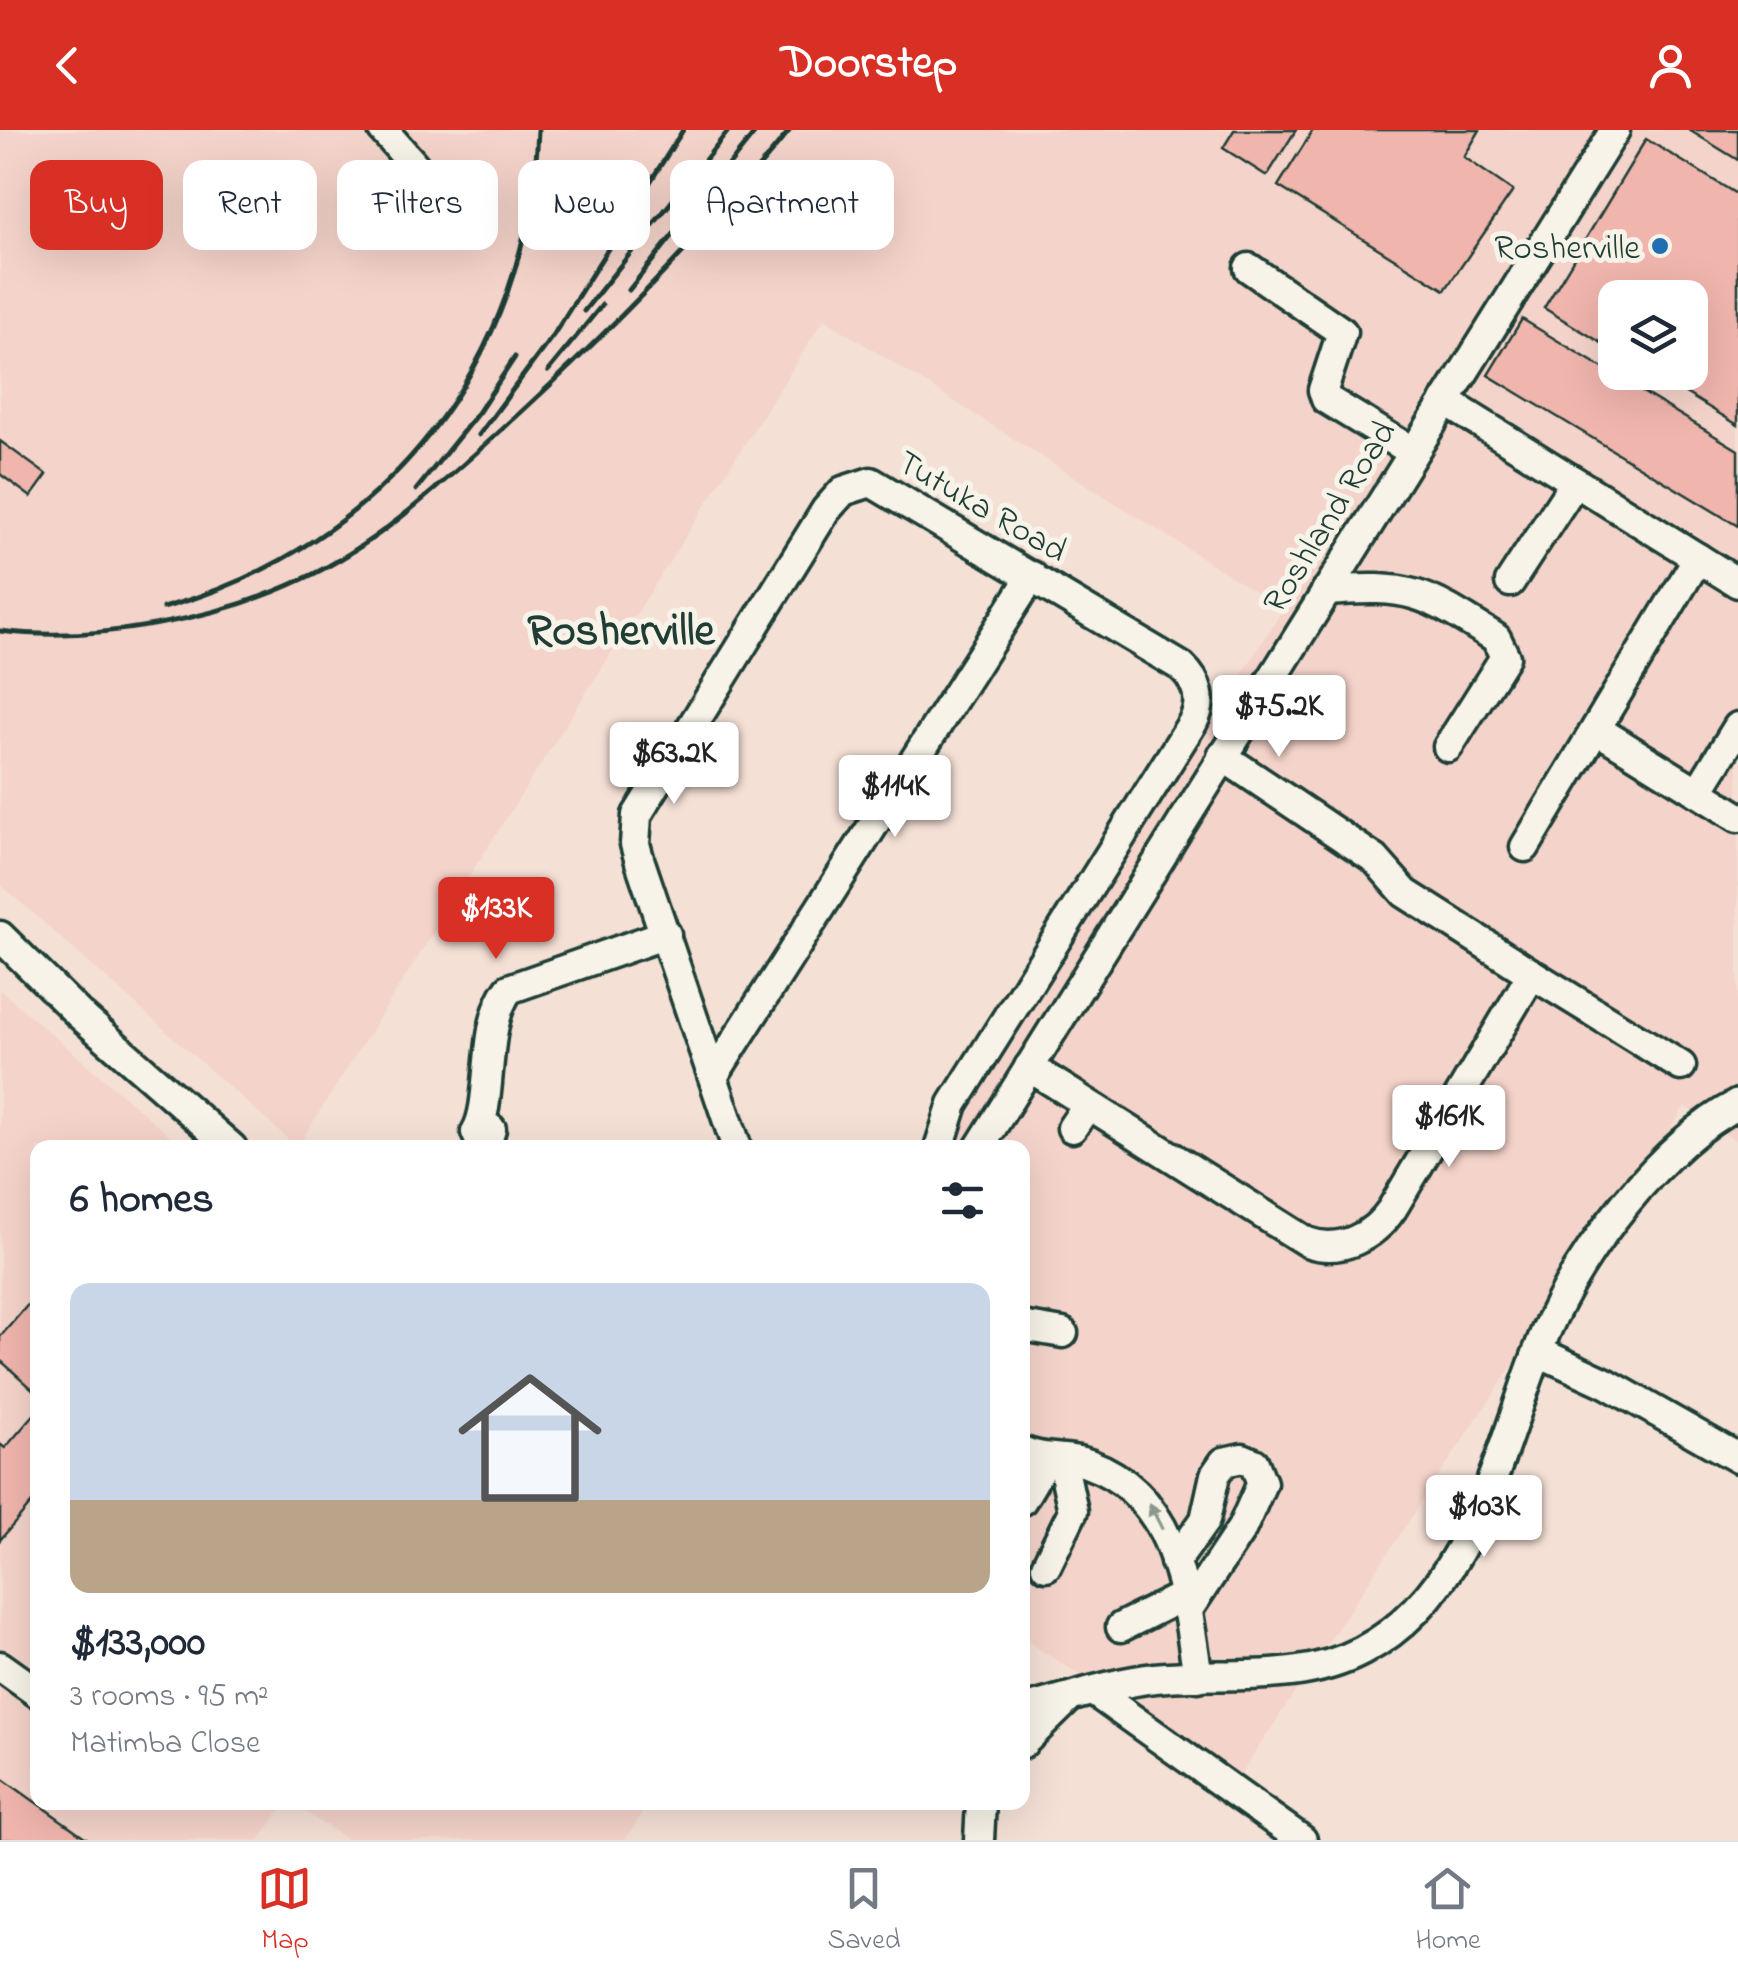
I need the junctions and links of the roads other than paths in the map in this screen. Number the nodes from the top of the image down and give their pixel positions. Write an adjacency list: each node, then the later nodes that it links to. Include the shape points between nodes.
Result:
1 (384, 130): 3 (street)
2 (1616, 130): 5 (street, Roshland Road)
3 (410, 160)
4 (1249, 268): 6 (street, via 1342,332 1323,390 1326,399)
5 (1445, 401): 6 (street, Roshland Road); 7 (street)
6 (1413, 452): 12 (street, Roshland Road)
7 (1575, 482): 8 (street); 10 (street)
8 (1698, 558): 11 (street); 14 (street)
9 (1032, 576): 20 (street, Tutuka Road, via 871,482 834,498 637,816 635,844); 25 (street); 30 (street, Tutuka Road, via 1182,667 1198,690 1198,712 971,1074)
10 (1510, 582)
11 (1738, 583)
12 (1326, 591): 15 (street, via 1420,593 1504,648 1505,657); 16 (street, Roshland Road)
13 (1738, 726): 17 (street)
14 (1596, 728): 17 (street); 19 (street)
15 (1448, 747)
16 (1222, 756): 22 (street, via 1375,858 1405,893); 24 (street, Roshland Road)
17 (1698, 792): 18 (street)
18 (1738, 817)
19 (1525, 847)
20 (666, 934): 25 (street, Tutuka Road); 27 (street, via 509,989 488,1058)
21 (3, 944): 28 (street)
22 (1532, 974): 23 (street); 24 (street, via 1392,1209 1366,1236 1332,1246 1306,1242 1170,1147 1130,1150 1080,1117)
23 (1680, 1066)
24 (1028, 1067): 31 (street, Roshland Road)
25 (714, 1076): 29 (street, Tutuka Road)
26 (1738, 1104): 34 (street, via 1696,1128 1643,1184 1564,1293)
27 (490, 1136)
28 (223, 1140)
29 (734, 1140)
30 (941, 1140)
31 (984, 1140)
32 (1030, 1327): 33 (street)
33 (1063, 1333)
34 (1539, 1352): 36 (street); 45 (street, via 1488,1489 1414,1614 1366,1649 1318,1669)
35 (1043, 1457): 37 (street); 40 (street, one-way to 35, via 1148,1501 1087,1462); 41 (street, via 1074,1512)
36 (1738, 1458)
37 (1030, 1484)
38 (1254, 1506): 39 (street); 39 (street, via 1262,1482 1254,1464 1242,1458 1224,1462); 42 (street)
39 (1208, 1511): 40 (street)
40 (1175, 1562): 42 (street)
41 (1046, 1566)
42 (1185, 1603): 43 (street); 45 (street)
43 (1120, 1627)
44 (0, 1666): 46 (street)
45 (1198, 1677): 47 (street, via 1157,1678)
46 (30, 1687)
47 (1080, 1695): 48 (street); 49 (street); 52 (street)
48 (1030, 1708)
49 (1030, 1737)
50 (982, 1810): 51 (street)
51 (979, 1840)
52 (1302, 1840)

